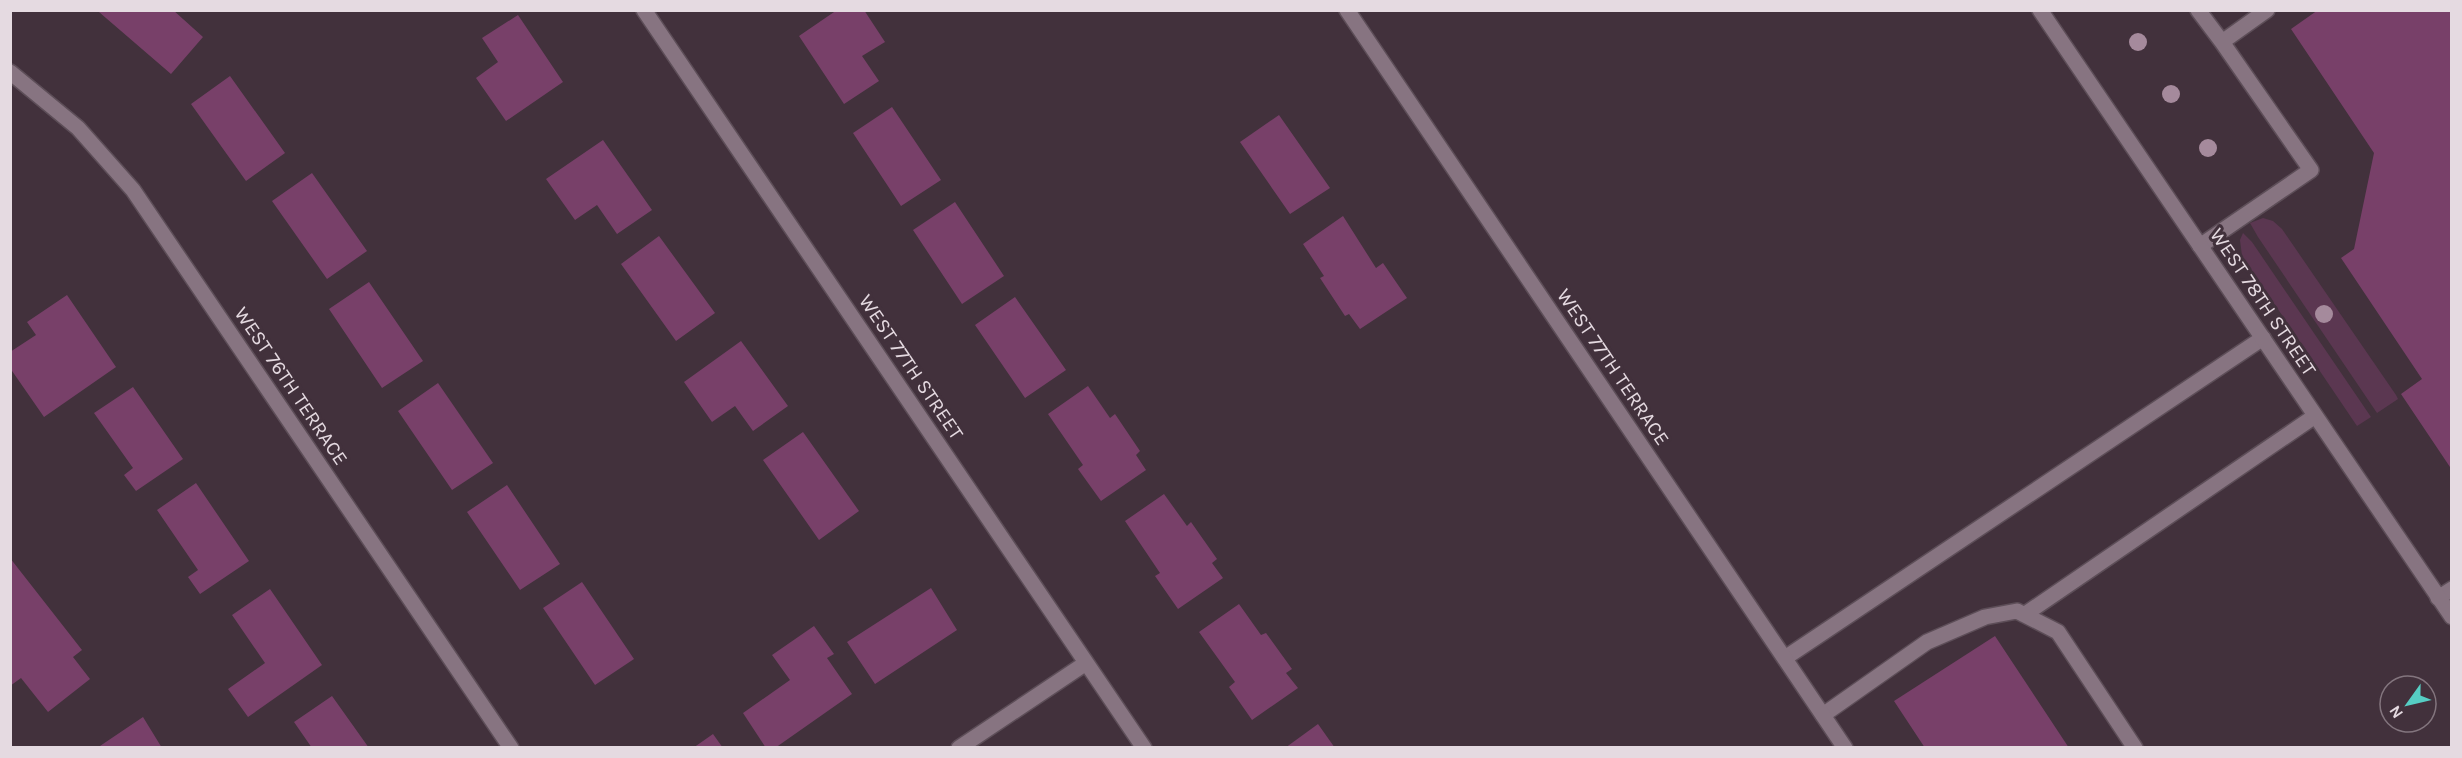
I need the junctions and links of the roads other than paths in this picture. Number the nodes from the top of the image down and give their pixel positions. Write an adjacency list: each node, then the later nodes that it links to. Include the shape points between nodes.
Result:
1 (644, 10): 15 (street, WEST 77TH STREET)
2 (1347, 10): 14 (street, WEST 77TH TERRACE)
3 (2040, 10): 8 (street, WEST 78TH STREET)
4 (2198, 10): 6 (street)
5 (2267, 10): 6 (street)
6 (2222, 42): 8 (street, via 2311,170)
7 (10, 72): 17 (street, WEST 76TH TERRACE, via 78,128 133,190)
8 (2200, 246): 9 (street, WEST 78TH STREET)
9 (2262, 338): 10 (street, WEST 78TH STREET); 14 (street)
10 (2315, 416): 11 (street, WEST 78TH STREET); 12 (street)
11 (2445, 594): 13 (street, WEST 78TH STREET)
12 (2024, 615): 16 (street, via 2017,611 1985,617 1927,642); 21 (street, via 2058,632)
13 (2451, 617)
14 (1785, 658): 16 (street, WEST 77TH TERRACE)
15 (1086, 663): 18 (street); 19 (street, WEST 77TH STREET)
16 (1823, 715): 20 (street, WEST 77TH TERRACE)
17 (511, 747)
18 (959, 747)
19 (1144, 747)
20 (1845, 747)
21 (2135, 747)

